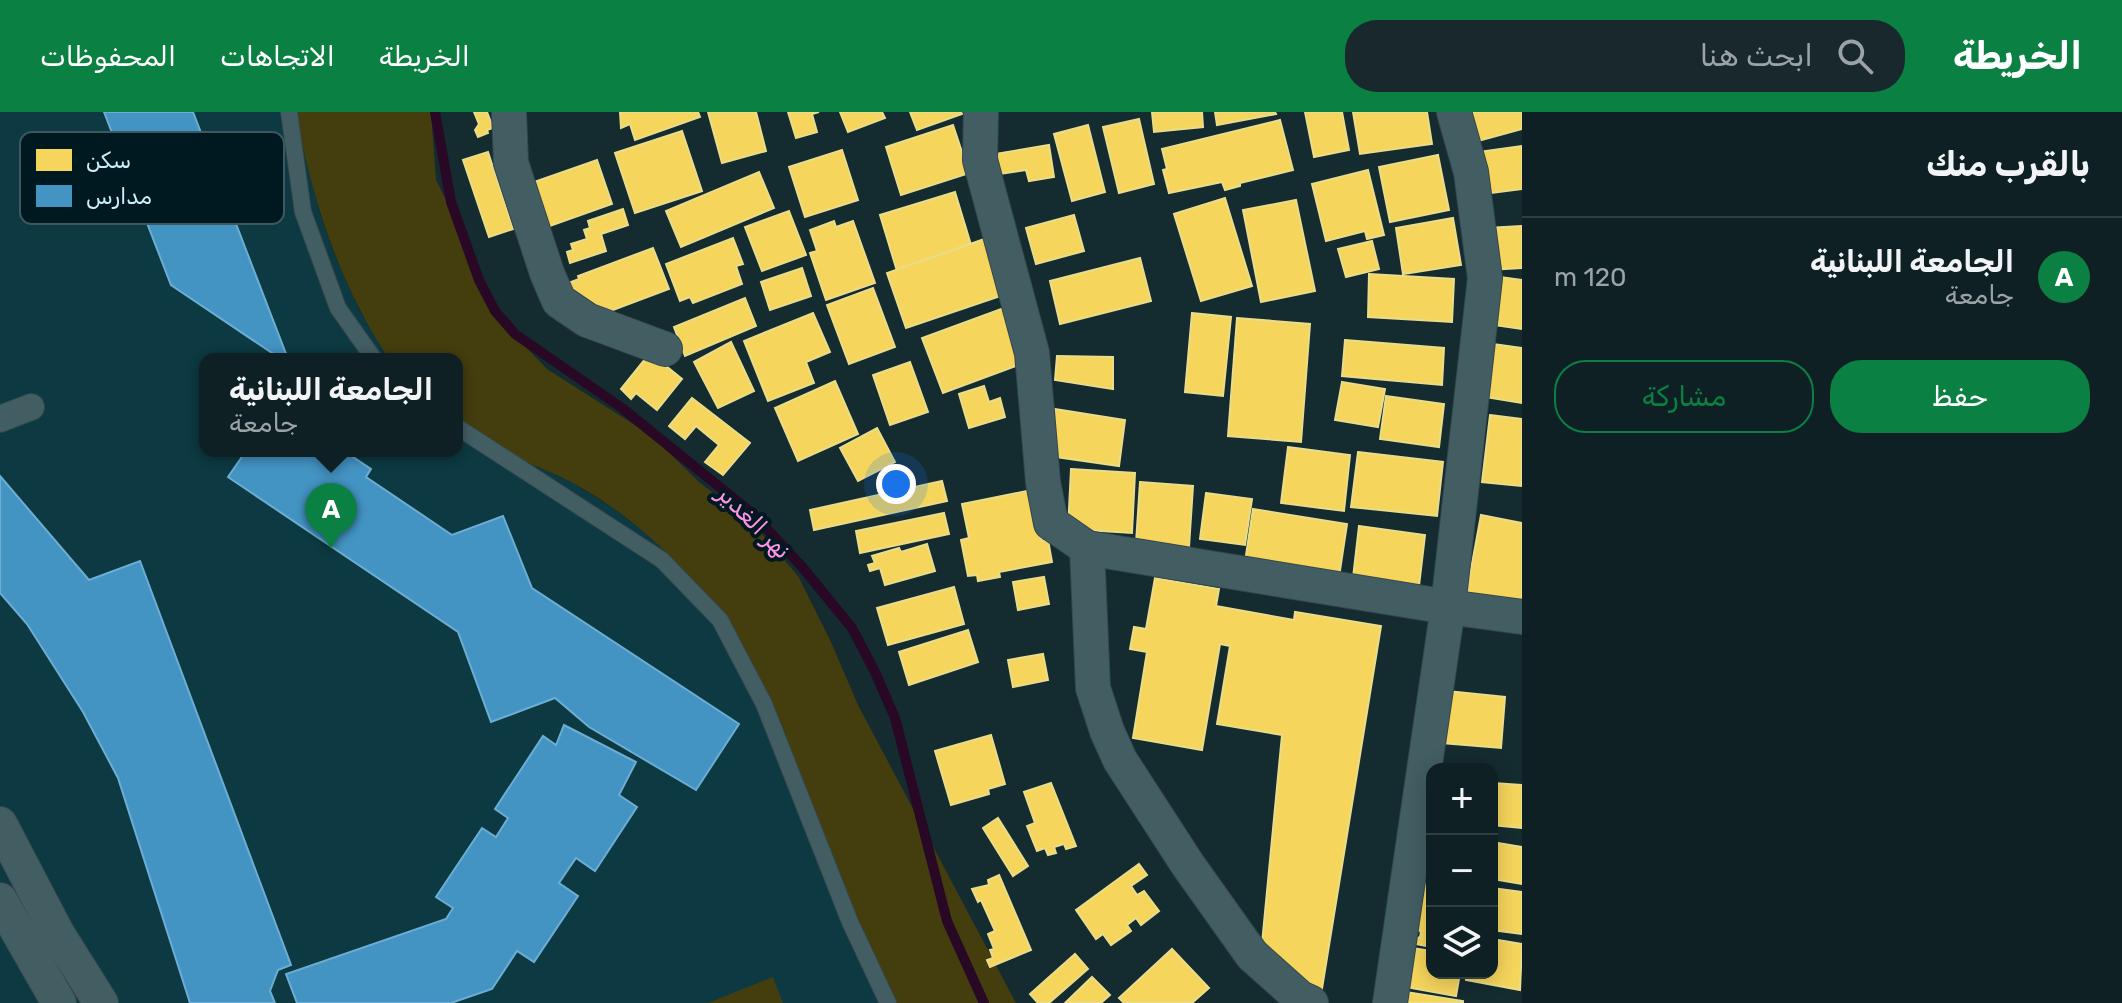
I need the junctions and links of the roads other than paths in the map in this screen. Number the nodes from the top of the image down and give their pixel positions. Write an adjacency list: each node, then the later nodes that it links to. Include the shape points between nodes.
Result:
1 (289, 112): 6 (lane, via 303,212 338,308)
2 (509, 112): 5 (street, via 511,163 559,301 587,320)
3 (981, 112): 10 (street, via 980,160 1032,353 1051,523)
4 (1454, 112): 11 (street, via 1471,172 1485,278)
5 (665, 349)
6 (370, 353)
7 (31, 407): 8 (street)
8 (0, 419)
9 (463, 431): 17 (lane, via 662,560 720,620 764,704 850,922)
10 (1087, 548): 11 (street); 18 (street, via 1093,688 1120,760 1252,955)
11 (1448, 607): 12 (street); 19 (street)
12 (1522, 617)
13 (0, 824): 16 (street)
14 (0, 900): 15 (street)
15 (59, 1003)
16 (101, 1003)
17 (888, 1003)
18 (1311, 1003)
19 (1390, 1003)

